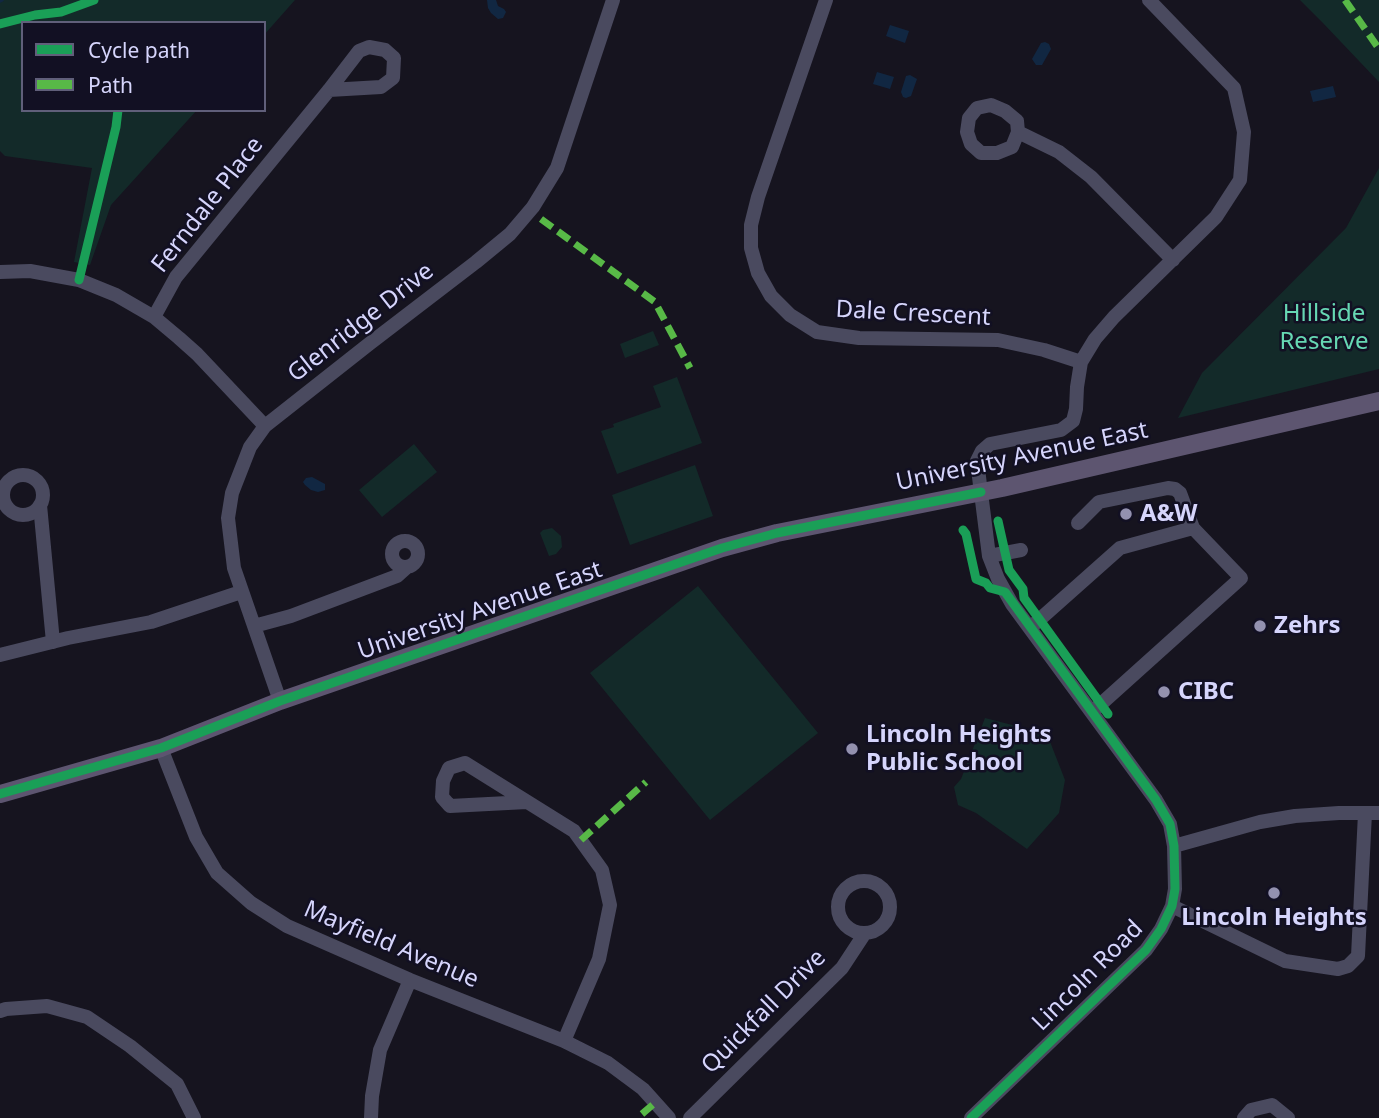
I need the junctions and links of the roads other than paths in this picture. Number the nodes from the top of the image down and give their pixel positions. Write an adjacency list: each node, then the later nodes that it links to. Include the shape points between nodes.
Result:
1 (614, 0): 11 (street, Glenridge Drive, via 557,168 533,207 476,262)
2 (827, 0): 9 (street, Dale Crescent, via 751,225 758,273 771,296 817,332 859,338 998,340)
3 (1149, 0): 6 (street, via 1234,88 1244,132 1240,180 1216,217)
4 (329, 90): 4 (street, Ferndale Place, via 381,87 393,78 394,58 385,50 369,47 359,51); 8 (street, Ferndale Place, via 176,277)
5 (1018, 132): 6 (street, via 1059,152 1091,177)
6 (1173, 260): 9 (street, via 1114,317)
7 (0, 272): 8 (street, via 30,271 79,280)
8 (154, 317): 11 (street, via 197,354)
9 (1081, 362): 12 (street, via 1073,421 1061,430 990,444 977,461)
10 (1379, 401): 12 (main road, University Avenue East)
11 (265, 426): 19 (street, Glenridge Drive, via 250,447 232,493 228,519)
12 (981, 492): 17 (street, Lincoln Road); 24 (main road, University Avenue East, via 722,548)
13 (40, 505): 22 (street)
14 (1077, 523): 15 (street, via 1099,502 1168,488 1180,493)
15 (1193, 528): 21 (street, via 1121,548); 25 (street, via 1241,578)
16 (1021, 550): 17 (street)
17 (989, 556): 21 (street, Lincoln Road, via 1012,604)
18 (407, 567): 20 (street, via 397,576)
19 (241, 592): 20 (street, Glenridge Drive); 22 (street, via 151,622)
20 (254, 626): 24 (street, Glenridge Drive)
21 (1030, 628): 25 (street, Lincoln Road)
22 (53, 642): 23 (street)
23 (0, 654)
24 (280, 701): 26 (main road, University Avenue East)
25 (1092, 712): 30 (street, Lincoln Road, via 1156,800 1170,824)
26 (161, 748): 27 (main road, University Avenue East); 33 (street, Mayfield Avenue, via 196,837 217,873 287,926)
27 (0, 794)
28 (527, 802): 28 (street, via 465,763 449,768 443,781 442,797 450,806); 35 (street, via 574,831 602,870 610,905 599,959)
29 (1372, 813): 30 (street, via 1295,816); 31 (street, via 1358,956 1348,966 1338,969 1285,961)
30 (1174, 846): 31 (street, Lincoln Road)
31 (1172, 906): 40 (street, Lincoln Road, via 1146,950)
32 (865, 933): 39 (street, Quickfall Drive, via 842,968)
33 (410, 980): 35 (street, Mayfield Avenue); 37 (street, via 380,1049)
34 (0, 1011): 36 (street, via 47,1006 87,1017 177,1084)
35 (564, 1041): 38 (street, Mayfield Avenue, via 608,1063 643,1089)
36 (194, 1118)
37 (371, 1118)
38 (669, 1118)
39 (691, 1118)
40 (971, 1118)
41 (1244, 1118): 42 (street, via 1251,1110 1272,1105)
42 (1288, 1118)

